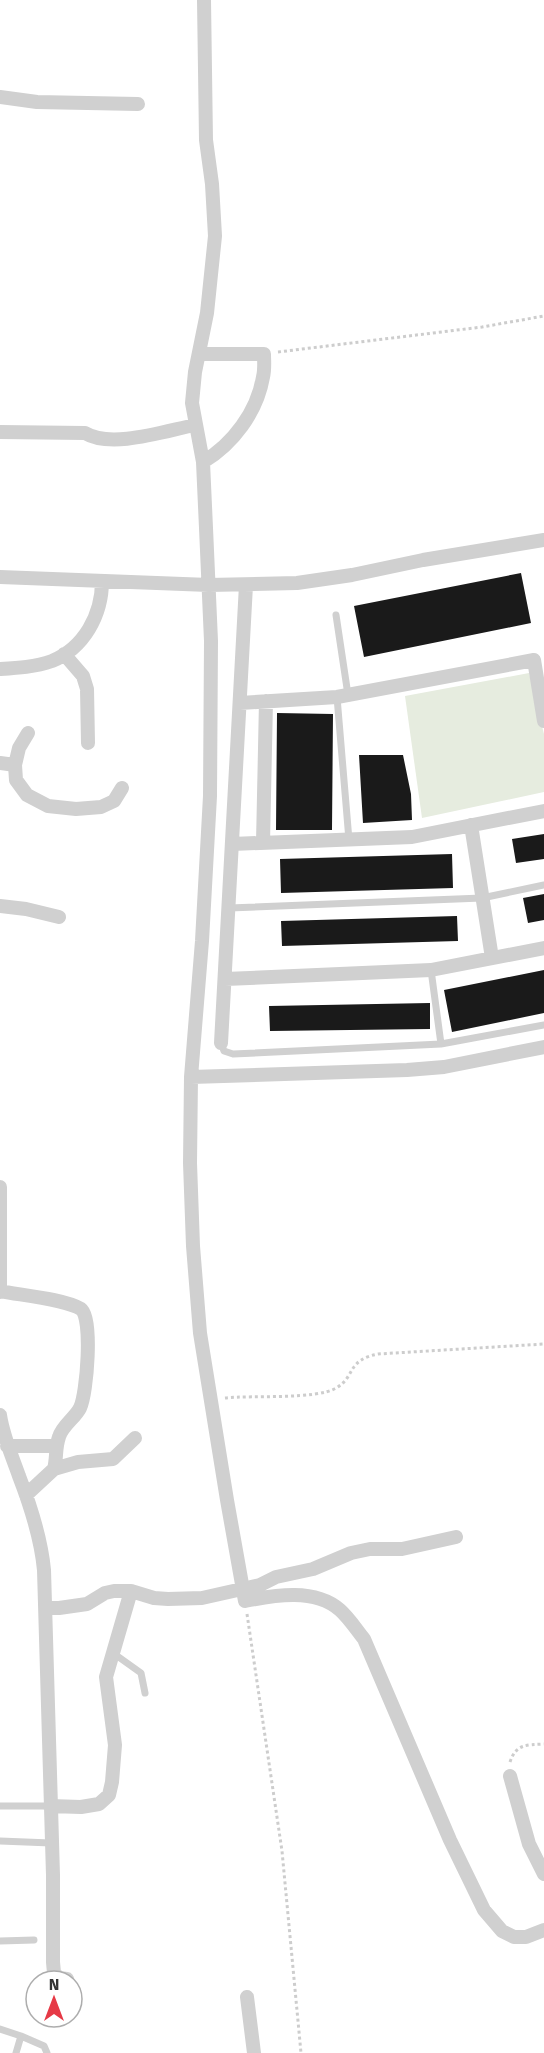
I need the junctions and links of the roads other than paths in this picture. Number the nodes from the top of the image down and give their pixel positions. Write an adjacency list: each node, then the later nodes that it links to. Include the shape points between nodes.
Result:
1 (204, 0): 4 (street, via 206,140 215,236)
2 (0, 97): 3 (street, via 37,102)
3 (138, 104)
4 (200, 354): 5 (street, via 192,403); 7 (street, via 264,354 263,376 249,417 229,442)
5 (195, 425): 6 (street, via 113,440 92,438 85,433); 7 (street)
6 (0, 432)
7 (203, 462): 11 (street)
8 (544, 540): 12 (street, via 341,577)
9 (0, 577): 10 (street)
10 (102, 581): 11 (street); 14 (street, via 98,612 88,631)
11 (209, 585): 12 (street); 44 (street, via 210,796)
12 (246, 585): 19 (street)
13 (336, 615): 17 (lane)
14 (63, 654): 16 (street, via 29,667); 22 (street, via 83,676 87,689)
15 (539, 659): 17 (street); 20 (street)
16 (0, 669)
17 (343, 696): 18 (street); 28 (lane)
18 (266, 701): 19 (street); 29 (street)
19 (240, 703): 30 (street)
20 (544, 721)
21 (28, 733): 24 (street)
22 (88, 743)
23 (0, 763): 24 (street)
24 (15, 765): 25 (street, via 16,780 27,795 48,806 101,807 114,801)
25 (122, 788)
26 (544, 811): 27 (street)
27 (471, 825): 28 (street, via 412,837); 32 (street)
28 (349, 840): 29 (street)
29 (263, 843): 30 (street)
30 (232, 844): 34 (street)
31 (544, 885): 32 (lane)
32 (482, 898): 34 (lane); 37 (street)
33 (0, 906): 35 (street)
34 (229, 908): 39 (street)
35 (59, 917)
36 (544, 948): 37 (street)
37 (492, 958): 38 (street)
38 (431, 969): 39 (street); 42 (lane)
39 (225, 979): 41 (street)
40 (544, 1025): 42 (lane)
41 (221, 1043): 42 (lane, via 224,1051 233,1054)
42 (441, 1044)
43 (544, 1047): 44 (street, via 444,1067)
44 (191, 1077): 55 (street, via 190,1163 200,1333)
45 (0, 1187): 46 (street)
46 (0, 1291): 50 (street, via 70,1304 86,1316 83,1399)
47 (0, 1414): 49 (street)
48 (135, 1438): 51 (street, via 113,1459)
49 (7, 1446): 50 (street); 52 (street)
50 (56, 1446): 51 (street)
51 (54, 1469): 52 (street)
52 (26, 1495): 56 (street, via 42,1547)
53 (456, 1538): 55 (street, via 402,1550 351,1553 313,1569 276,1577)
54 (130, 1591): 55 (street, via 183,1600); 56 (street, via 105,1593 87,1604); 57 (street)
55 (244, 1595): 65 (street, via 324,1600 351,1622 364,1639 484,1910 502,1932 514,1937)
56 (46, 1608): 61 (street)
57 (113, 1653): 58 (lane, via 141,1672); 61 (street, via 106,1677 116,1745 109,1795 99,1804)
58 (145, 1693)
59 (510, 1776): 64 (street, via 529,1844)
60 (0, 1806): 61 (lane)
61 (50, 1806): 63 (street)
62 (0, 1841): 63 (lane)
63 (51, 1843): 68 (street)
64 (544, 1874)
65 (544, 1930)
66 (34, 1940): 67 (lane)
67 (0, 1941)
68 (54, 1969)
69 (247, 1997): 74 (street)
70 (0, 2029): 71 (lane)
71 (21, 2036): 72 (lane); 73 (lane, via 44,2046)
72 (16, 2053)
73 (47, 2053)
74 (254, 2053)

